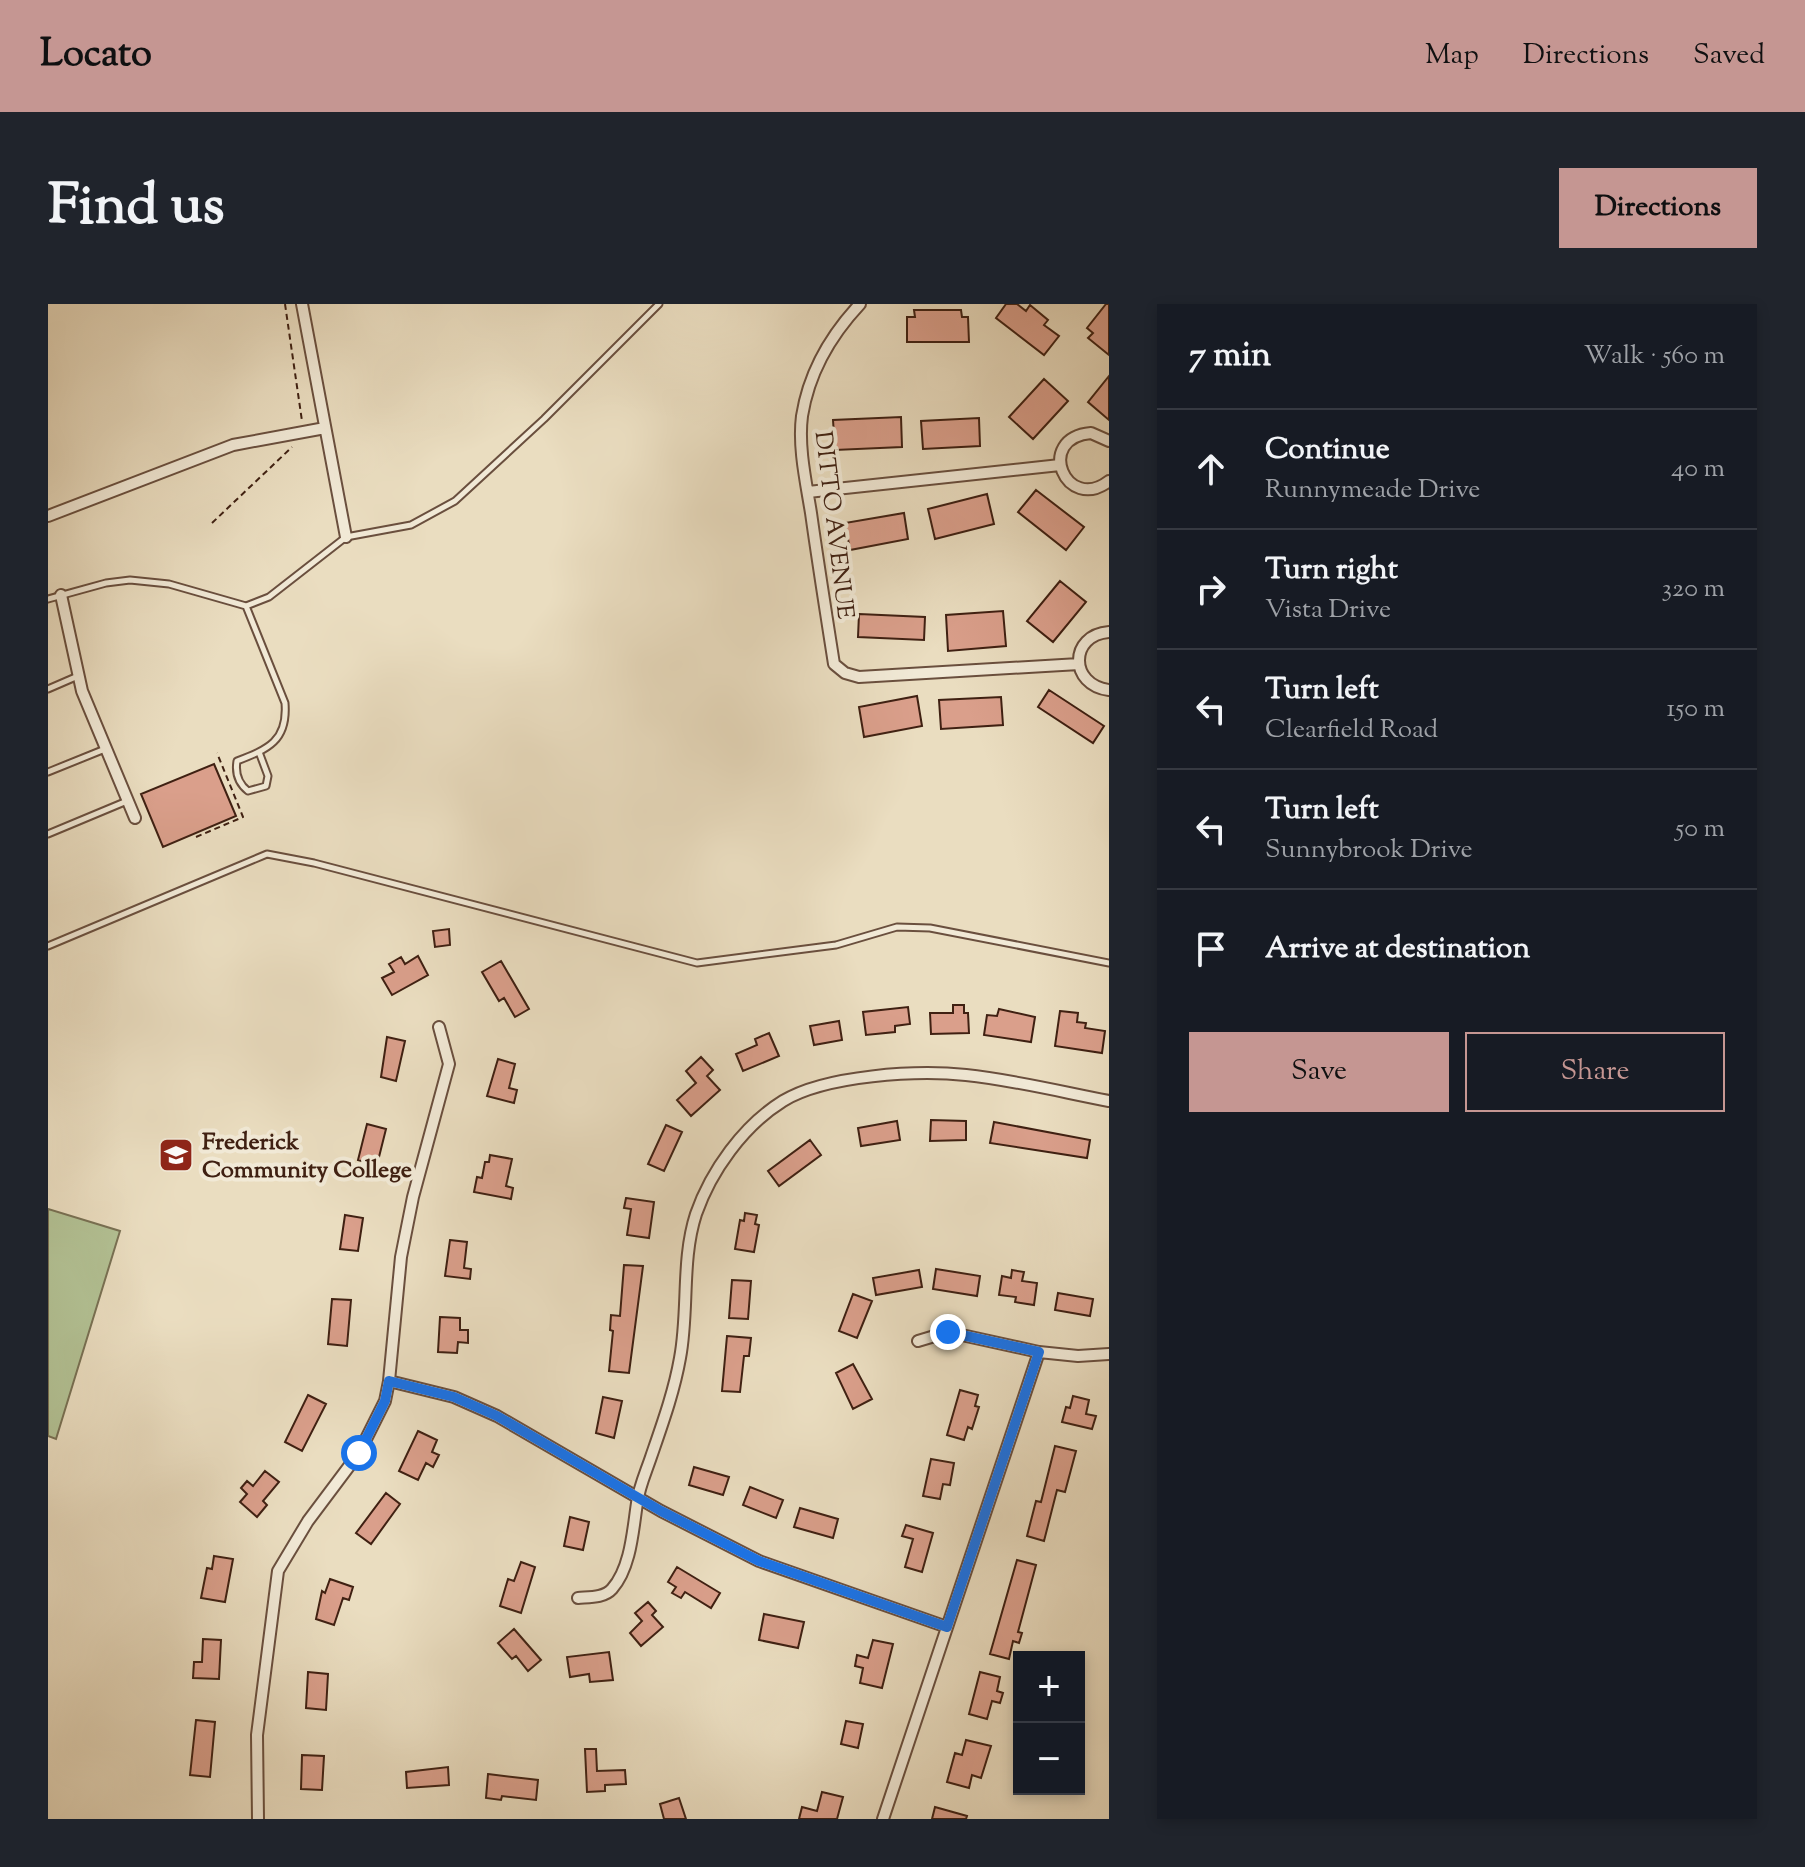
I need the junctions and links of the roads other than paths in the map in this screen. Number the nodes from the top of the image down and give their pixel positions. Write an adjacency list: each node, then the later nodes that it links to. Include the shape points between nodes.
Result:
1 (302, 304): 4 (street)
2 (659, 304): 10 (lane, via 455,501 411,525)
3 (860, 304): 8 (street, DITTO AVENUE, via 830,339 809,390 801,434)
4 (325, 428): 9 (street, via 233,445); 10 (street)
5 (1109, 441): 6 (street, via 1091,433 1071,438)
6 (1060, 465): 7 (street, via 1063,476 1080,489); 8 (street)
7 (1109, 481)
8 (808, 492): 15 (street, DITTO AVENUE, via 834,664 840,670 859,677)
9 (48, 516)
10 (346, 537): 13 (lane, via 269,597)
11 (61, 595): 12 (lane); 13 (lane, via 106,583 150,581); 16 (street)
12 (48, 599)
13 (246, 606): 20 (lane, via 285,703 283,728 268,749)
14 (1109, 632): 15 (street, via 1086,642)
15 (1079, 664): 18 (street, via 1089,683)
16 (79, 676): 17 (lane); 19 (street)
17 (48, 689)
18 (1109, 690)
19 (106, 748): 21 (lane); 22 (street)
20 (259, 752): 20 (lane, via 237,761 235,772 248,791 266,786)
21 (48, 772)
22 (128, 801): 23 (street); 24 (lane)
23 (135, 818)
24 (48, 834)
25 (48, 946): 26 (lane, via 267,854 697,963 836,945 897,927 930,928)
26 (1109, 963)
27 (439, 1027): 32 (street, via 449,1064 401,1257)
28 (1109, 1101): 33 (street, via 926,1072 815,1088 784,1101 758,1121 712,1178 695,1216 680,1359)
29 (918, 1341): 30 (street, via 948,1332)
30 (1039, 1352): 31 (street); 35 (street)
31 (1109, 1354)
32 (389, 1381): 33 (street, via 454,1397 497,1416); 36 (street, via 359,1453 278,1571 257,1735)
33 (638, 1496): 34 (street, via 623,1570 611,1591); 35 (street, via 759,1561)
34 (578, 1598)
35 (947, 1627): 37 (street)
36 (258, 1819)
37 (883, 1819)

